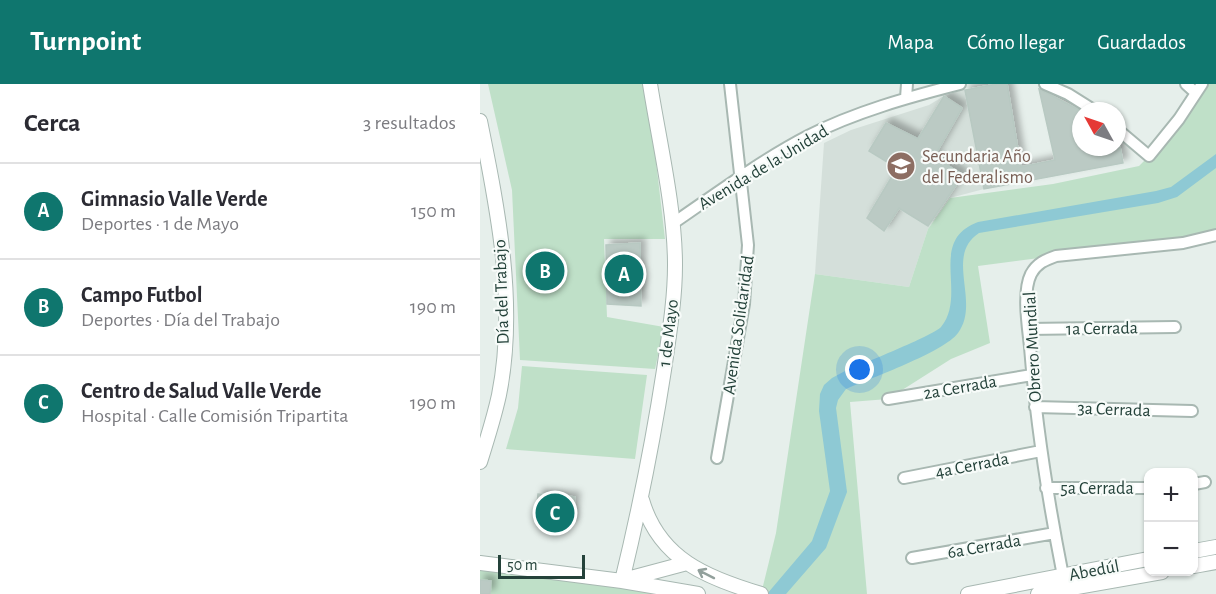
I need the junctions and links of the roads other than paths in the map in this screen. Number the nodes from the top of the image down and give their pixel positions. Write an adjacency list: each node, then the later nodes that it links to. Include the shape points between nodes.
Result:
1 (650, 84): 13 (street, 1 de Mayo)
2 (907, 84): 8 (street)
3 (960, 84): 8 (street, Avenida de la Unidad)
4 (1045, 84): 9 (street)
5 (1186, 84): 7 (street)
6 (734, 86): 12 (street, Avenida Solidaridad)
7 (1199, 88): 11 (street, via 1149,156)
8 (906, 98): 12 (street, Avenida de la Unidad, via 807,136)
9 (1081, 102)
10 (480, 121): 23 (street, Día del Trabajo, via 498,224 506,313 499,394)
11 (1126, 137)
12 (741, 178): 13 (street, Avenida de la Unidad); 22 (street, Avenida Solidaridad, via 747,276)
13 (672, 224): 27 (street, 1 de Mayo, via 673,303)
14 (1216, 235): 16 (street, Obrero Mundial, via 1184,243 1044,260 1030,276 1027,288)
15 (1175, 327): 16 (street, 1a Cerrada)
16 (1028, 329): 17 (street, Obrero Mundial)
17 (1032, 375): 18 (street, 2a Cerrada); 19 (street, Obrero Mundial)
18 (888, 399)
19 (1035, 407): 20 (street, 3a Cerrada); 21 (street, Obrero Mundial)
20 (1192, 411)
21 (1041, 451): 24 (street, 4a Cerrada); 25 (street, Obrero Mundial)
22 (717, 458)
23 (480, 462)
24 (904, 478)
25 (1046, 488): 26 (street, 5a Cerrada); 28 (street, Obrero Mundial)
26 (1144, 488)
27 (641, 499): 35 (street, via 657,535); 39 (street, 1 de Mayo)
28 (1055, 533): 31 (street, 6a Cerrada); 38 (street, Obrero Mundial)
29 (1216, 547): 30 (street)
30 (1198, 550)
31 (912, 558)
32 (1144, 560): 38 (street, Abedúl)
33 (1216, 562): 36 (street)
34 (480, 563): 39 (street)
35 (687, 563): 39 (street); 41 (street, one-way to 35, via 716,579)
36 (1198, 565)
37 (1144, 575): 43 (street, Abedúl)
38 (1063, 576): 42 (street, Abedúl)
39 (622, 581): 40 (street)
40 (698, 594)
41 (761, 594)
42 (968, 594)
43 (1038, 594)

